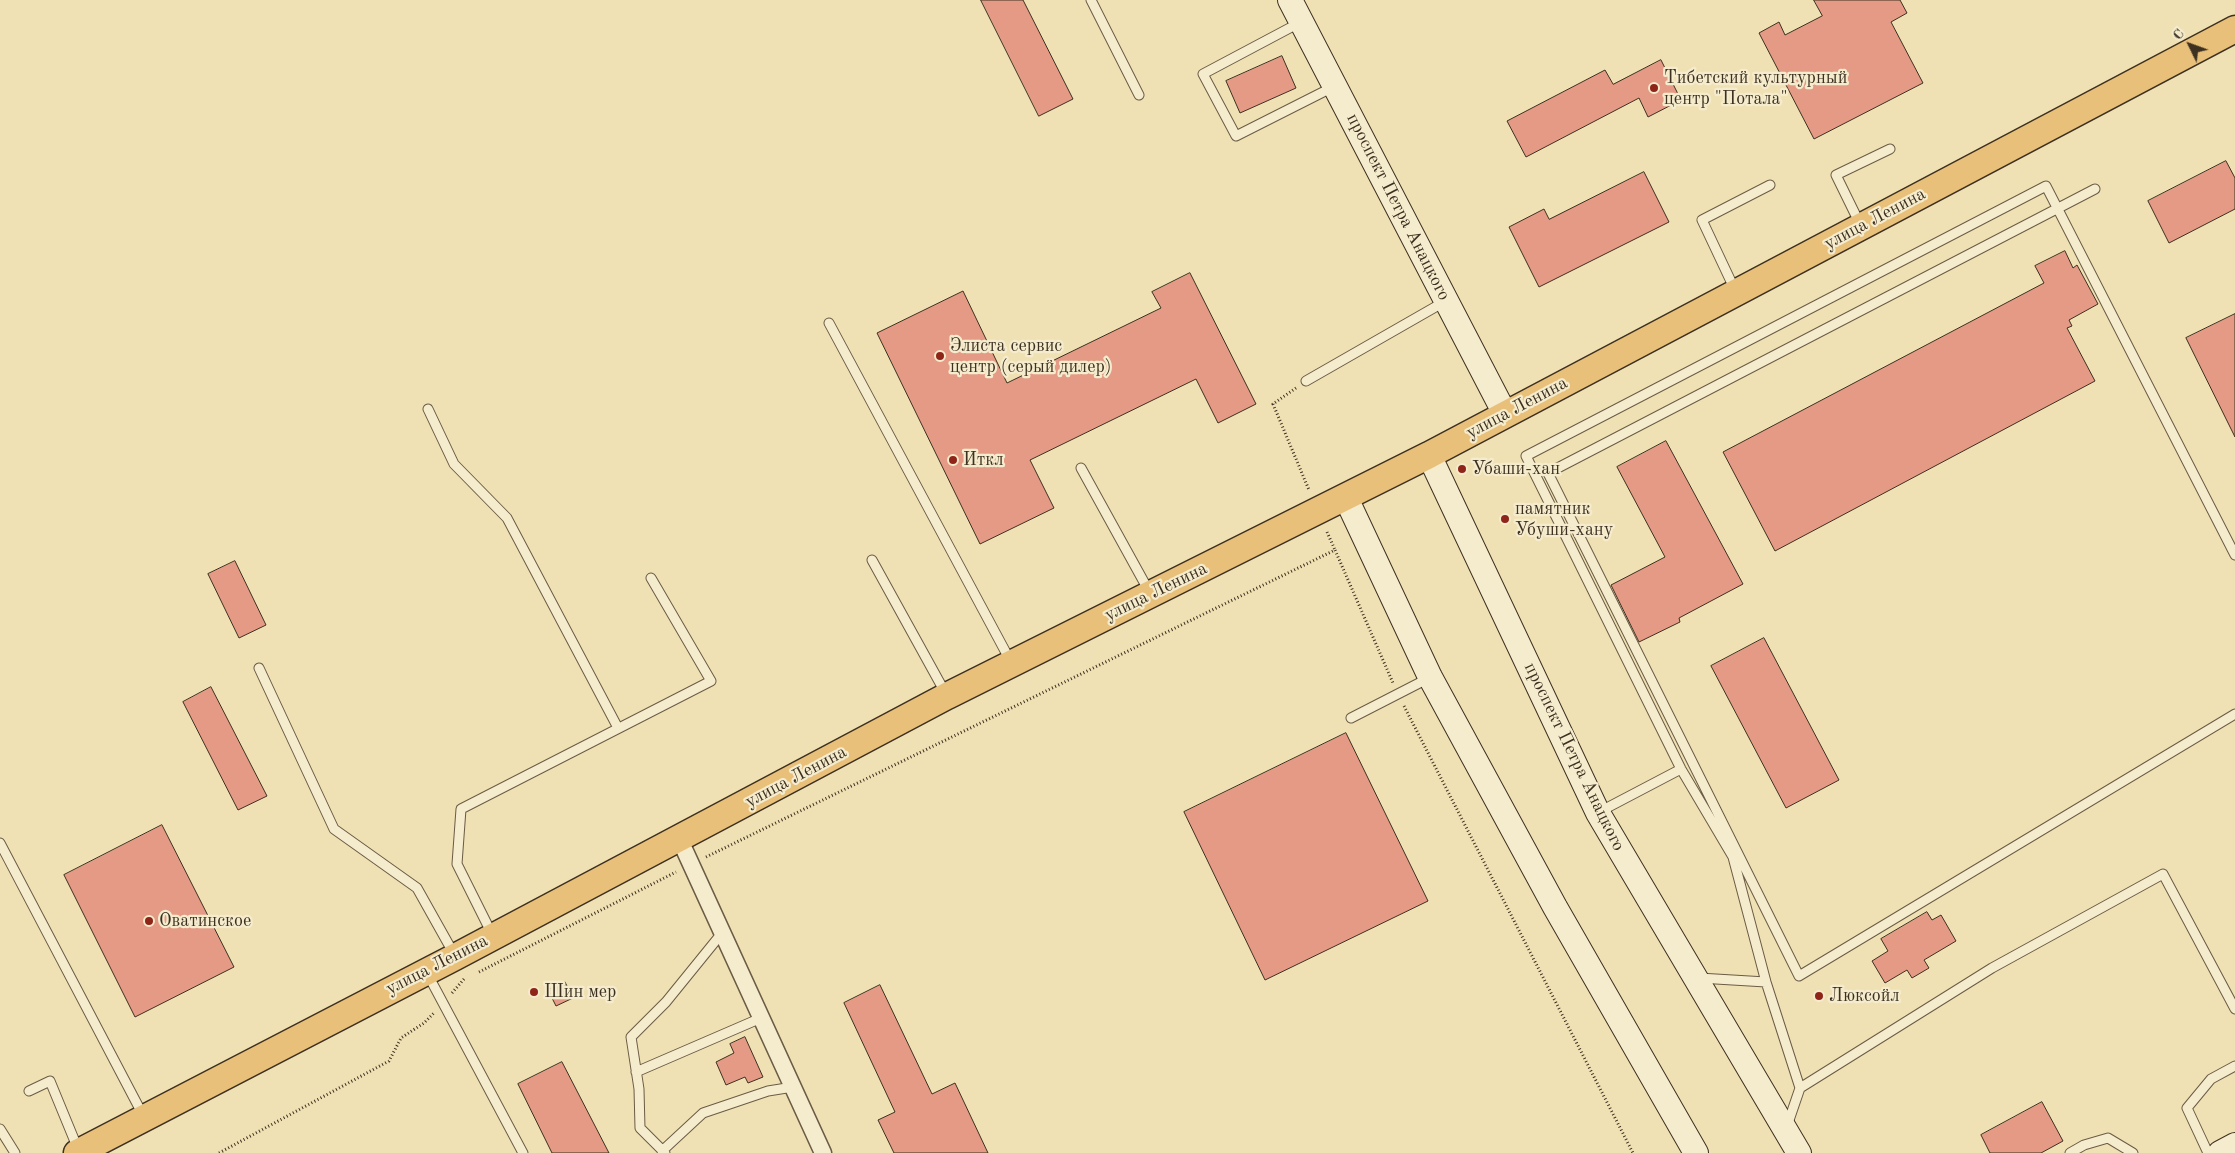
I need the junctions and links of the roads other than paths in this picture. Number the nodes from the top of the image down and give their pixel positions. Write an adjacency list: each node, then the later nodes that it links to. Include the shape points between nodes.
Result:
1 (1091, 0): 6 (lane)
2 (1290, 0): 3 (main road, проспект Петра Анацкого)
3 (1302, 21): 5 (main road, проспект Петра Анацкого); 5 (lane, via 1203,74 1236,136)
4 (2235, 30): 11 (main road, улица Ленина)
5 (1336, 86): 13 (main road, проспект Петра Анацкого)
6 (1139, 95)
7 (1890, 149): 11 (lane, via 1836,176)
8 (1770, 185): 12 (lane, via 1702,220)
9 (2095, 190): 10 (lane)
10 (2057, 209): 21 (lane); 29 (lane, via 1548,473 1799,976); 32 (lane, via 2046,186 1526,456)
11 (1861, 227): 12 (main road, улица Ленина)
12 (1736, 292): 17 (main road, улица Ленина)
13 (1446, 301): 15 (lane); 17 (main road, проспект Петра Анацкого)
14 (829, 323): 25 (lane)
15 (1306, 381)
16 (428, 409): 31 (lane, via 454,464 507,518)
17 (1505, 414): 18 (main road, улица Ленина)
18 (1429, 455): 20 (main road, улица Ленина); 33 (main road, проспект Петра Анацкого)
19 (1081, 468): 24 (lane)
20 (1346, 498): 24 (main road, улица Ленина); 27 (main road)
21 (2235, 555)
22 (872, 560): 28 (lane)
23 (651, 578): 31 (lane, via 711,681)
24 (1151, 594): 25 (main road, улица Ленина)
25 (1012, 664): 28 (main road, улица Ленина)
26 (259, 668): 38 (lane, via 334,829 417,888)
27 (1430, 677): 30 (lane); 58 (main road, via 1555,906)
28 (947, 696): 34 (main road, улица Ленина)
29 (2235, 714)
30 (1351, 718)
31 (618, 728): 37 (lane, via 461,809 457,864)
32 (1681, 769): 33 (lane); 41 (lane, via 1733,857)
33 (1598, 813): 40 (main road, проспект Петра Анацкого)
34 (679, 838): 36 (street); 37 (main road, улица Ленина)
35 (0, 843): 49 (lane)
36 (722, 933): 43 (street); 45 (lane, via 666,1002 631,1037)
37 (493, 936): 38 (main road, улица Ленина)
38 (455, 957): 39 (main road, улица Ленина)
39 (426, 972): 49 (main road, улица Ленина); 56 (lane)
40 (1694, 978): 41 (lane); 51 (main road, проспект Петра Анацкого)
41 (1766, 982): 47 (lane)
42 (2235, 1009): 47 (lane, via 2163,874 1992,968)
43 (761, 1018): 45 (lane); 46 (street)
44 (2235, 1066): 52 (lane, via 2211,1079 2187,1108)
45 (636, 1072): 54 (lane, via 640,1128)
46 (793, 1087): 54 (lane, via 768,1091 703,1113); 57 (street)
47 (1800, 1088): 51 (lane)
48 (29, 1091): 53 (lane, via 50,1081)
49 (144, 1118): 53 (main road, улица Ленина)
50 (0, 1129): 55 (lane)
51 (1785, 1131): 59 (main road, проспект Петра Анацкого)
52 (2222, 1151)
53 (78, 1152)
54 (663, 1152)
55 (15, 1153)
56 (523, 1153)
57 (823, 1153)
58 (1696, 1153)
59 (1799, 1153)
60 (2070, 1153): 61 (lane, via 2108,1138)
61 (2133, 1153)

